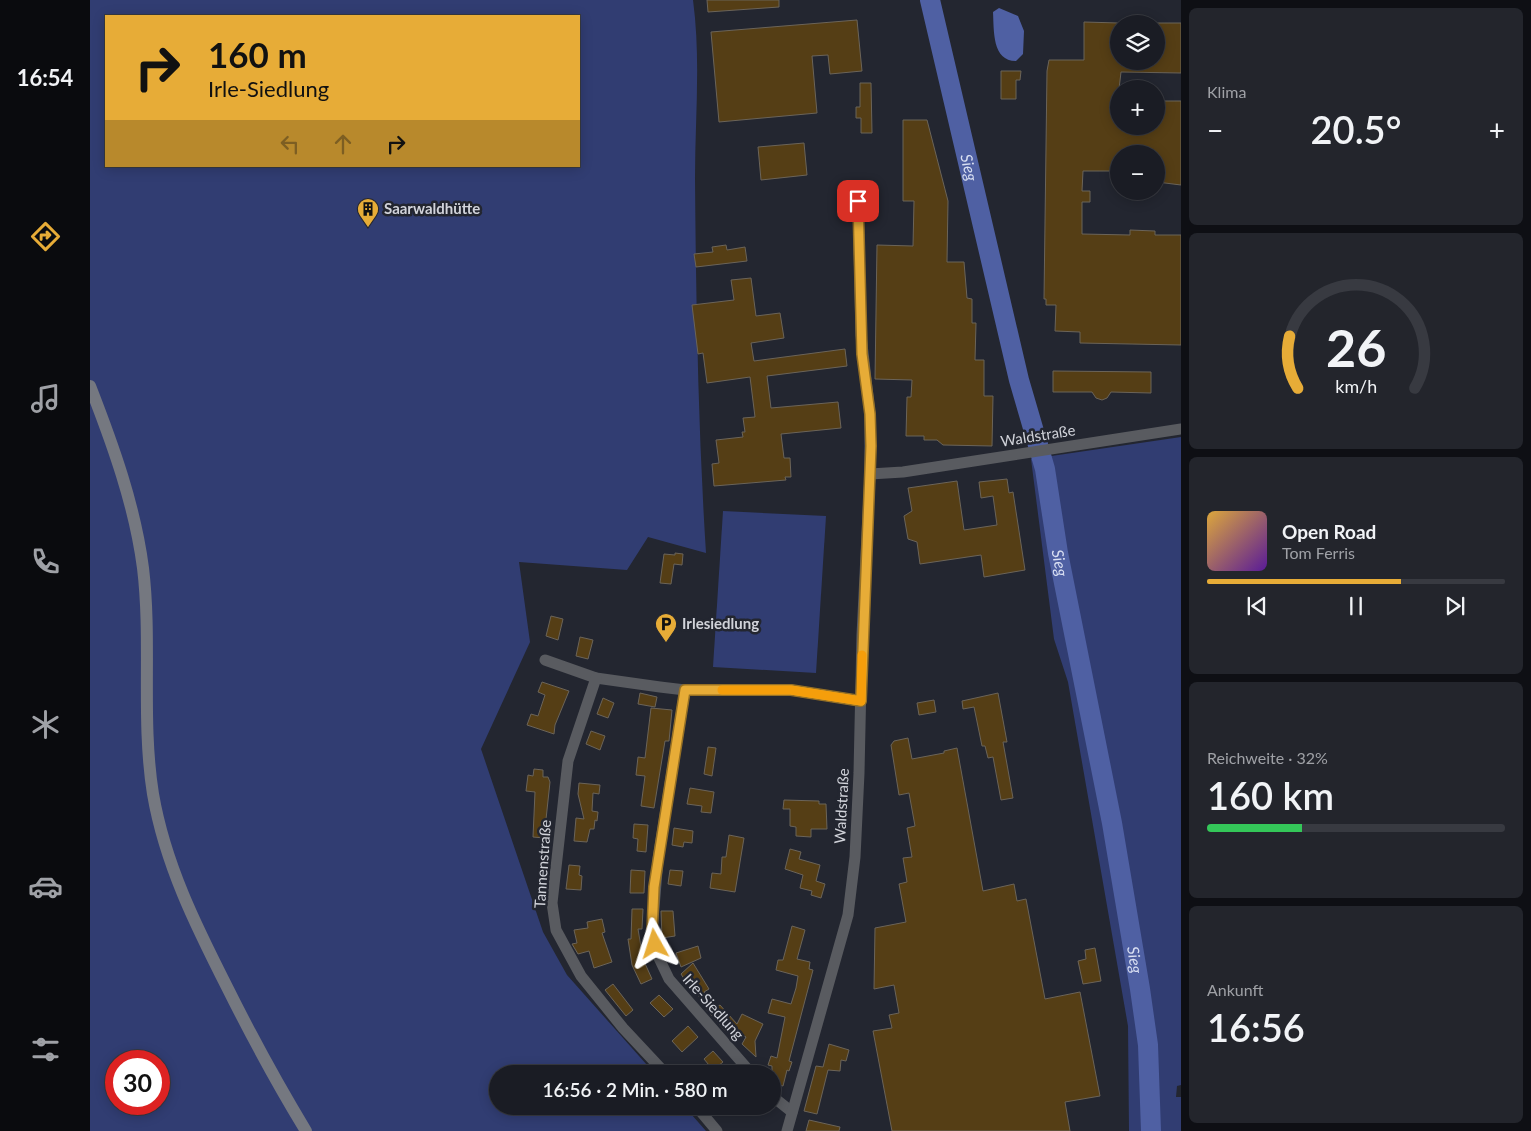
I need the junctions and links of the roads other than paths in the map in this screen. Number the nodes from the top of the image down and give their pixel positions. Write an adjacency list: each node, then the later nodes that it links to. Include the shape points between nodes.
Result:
1 (858, 201): 4 (street, Waldstraße, via 861,335 870,414)
2 (90, 386): 14 (main road, via 127,494 140,551 146,605 147,745 164,842 193,920 248,1028)
3 (1181, 428): 4 (street, Waldstraße, via 903,472)
4 (870, 474): 8 (street, Waldstraße)
5 (545, 660): 6 (street)
6 (596, 678): 7 (street); 9 (street, Tannenstraße, via 568,761 553,886 556,930 581,976)
7 (685, 690): 8 (street, via 791,690); 10 (street, Irle-Siedlung, via 658,859 652,932 668,979)
8 (861, 701): 12 (street, Waldstraße, via 855,857 848,915)
9 (658, 1065)
10 (744, 1065)
11 (781, 1103): 12 (street)
12 (792, 1112): 16 (street, Waldstraße)
13 (704, 1115): 15 (street)
14 (306, 1131)
15 (717, 1131)
16 (787, 1131)

